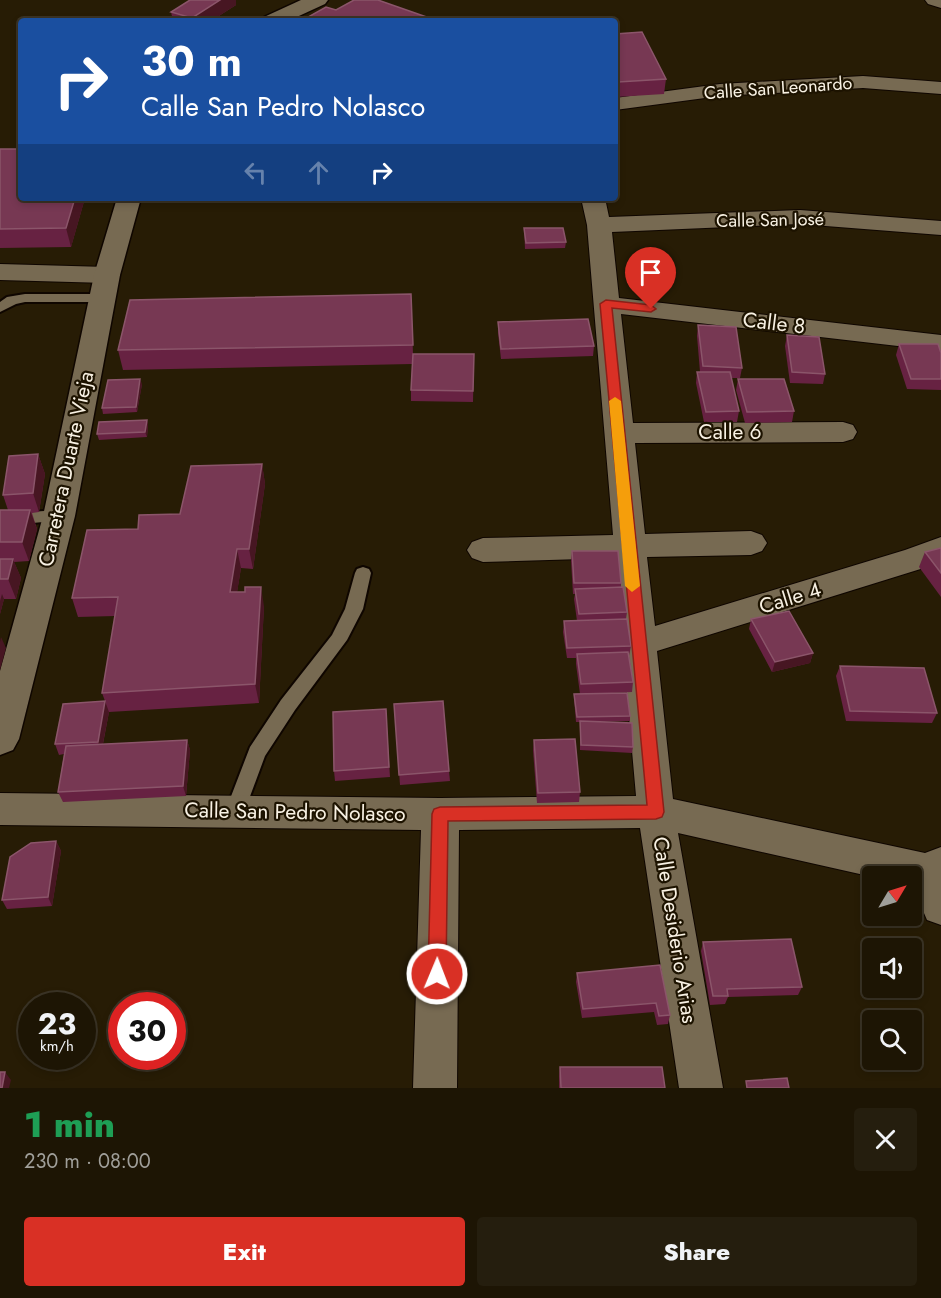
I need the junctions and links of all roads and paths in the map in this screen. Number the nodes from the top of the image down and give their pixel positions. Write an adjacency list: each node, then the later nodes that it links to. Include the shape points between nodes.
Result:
1 (935, 0): 3 (street)
2 (312, 1): 4 (main road)
3 (941, 2)
4 (277, 18)
5 (941, 88): 6 (street, Calle San Leonardo, via 863,82 720,90)
6 (618, 104)
7 (128, 201): 11 (main road, Carretera Duarte Vieja)
8 (596, 211): 9 (street, Calle San José, via 800,217); 12 (street, Calle Desiderio Arias)
9 (941, 228)
10 (0, 272): 11 (street)
11 (105, 286): 13 (lane, via 12,300); 17 (main road, Carretera Duarte Vieja)
12 (606, 304): 14 (street, Calle 8); 16 (street, Calle Desiderio Arias)
13 (0, 308)
14 (941, 343)
15 (843, 432): 16 (street, Calle 6)
16 (618, 433): 20 (street, Calle Desiderio Arias)
17 (59, 516): 18 (lane); 25 (main road, Carretera Duarte Vieja)
18 (0, 520)
19 (752, 543): 20 (street)
20 (629, 547): 22 (street); 24 (street, Calle Desiderio Arias)
21 (941, 549): 24 (street, Calle 4)
22 (483, 550)
23 (363, 573): 27 (lane, via 354,609 338,640 257,753)
24 (638, 644): 28 (street, Calle Desiderio Arias)
25 (0, 739)
26 (0, 809): 27 (street, Calle San Pedro Nolasco)
27 (235, 812): 29 (street, Calle San Pedro Nolasco)
28 (656, 812): 29 (street, Calle San Pedro Nolasco); 30 (street, Calle San Pedro Nolasco); 33 (street, Calle Desiderio Arias)
29 (440, 814): 32 (street)
30 (934, 867): 31 (street)
31 (941, 907)
32 (435, 1088)
33 (701, 1088)

